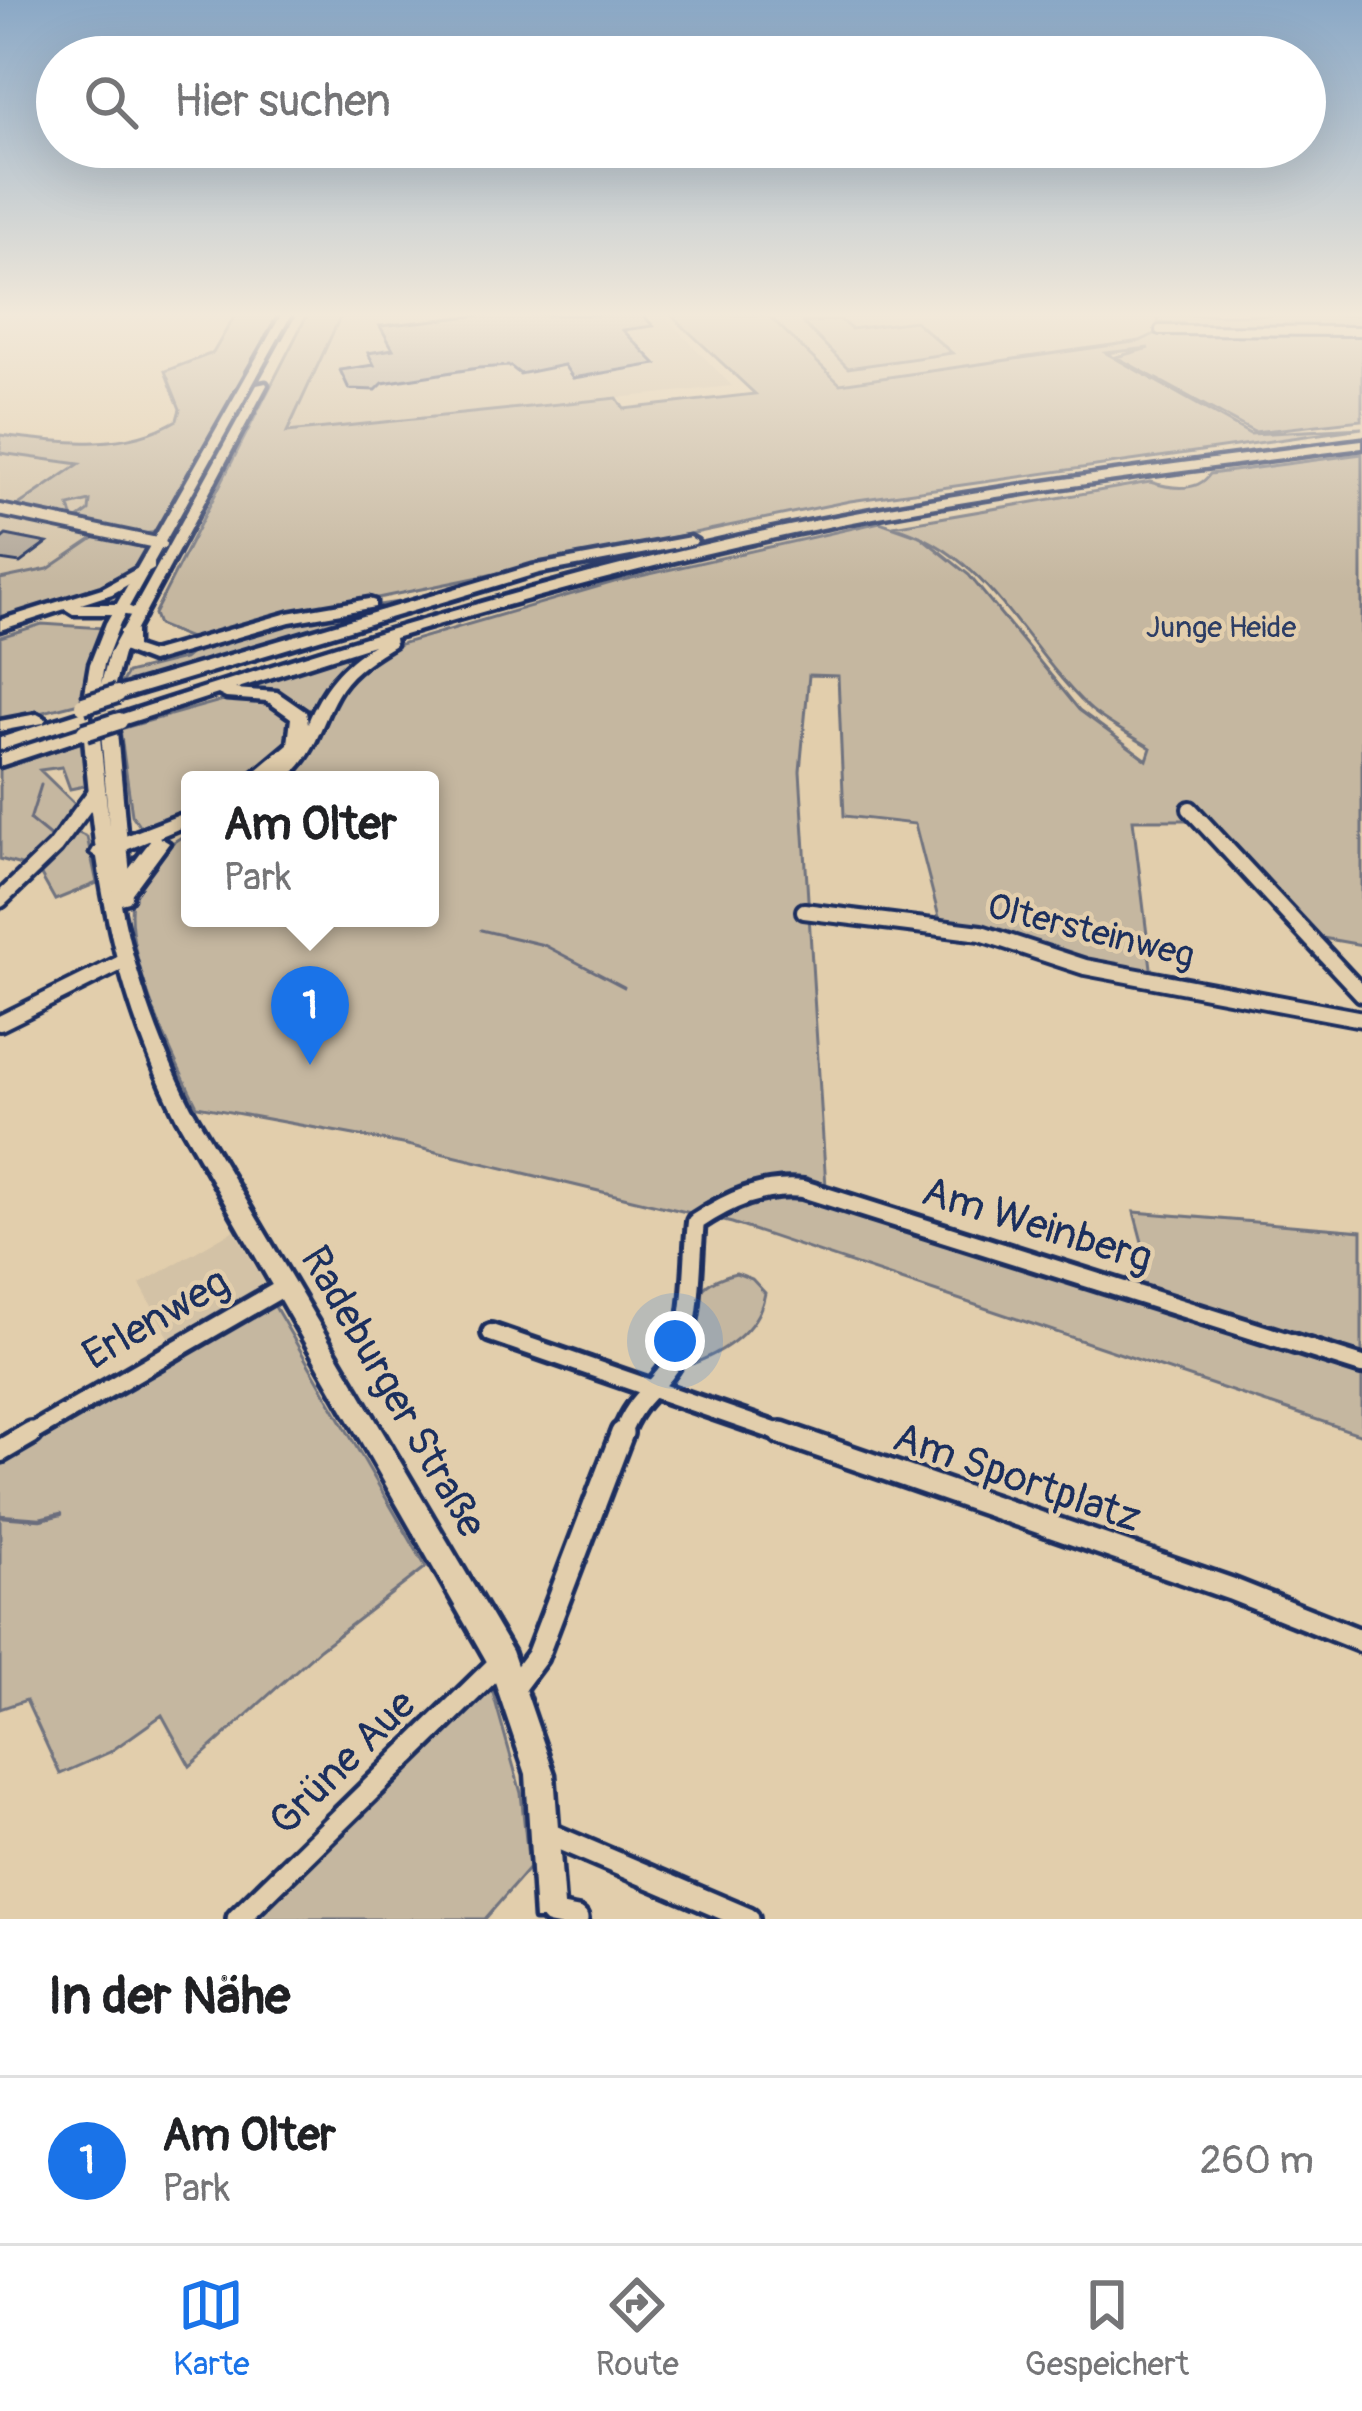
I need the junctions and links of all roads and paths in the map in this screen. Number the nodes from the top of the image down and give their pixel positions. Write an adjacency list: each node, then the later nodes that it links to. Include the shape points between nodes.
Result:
1 (237, 405): 5 (main road, Radeburger Straße)
2 (247, 405): 9 (main road, Radeburger Straße)
3 (1362, 440): 6 (highway, via 986,486); 11 (highway, via 819,524)
4 (0, 510): 5 (street)
5 (164, 539): 7 (main road, Radeburger Straße)
6 (699, 541): 8 (highway, via 567,561); 13 (highway, via 473,598)
7 (148, 566): 9 (main road, Radeburger Straße); 10 (highway, via 107,591)
8 (464, 588): 9 (highway, via 305,614 136,656); 13 (highway)
9 (125, 620): 10 (highway); 13 (main road, Radeburger Straße)
10 (4, 626)
11 (415, 627): 12 (highway); 18 (highway, via 342,676 309,749)
12 (202, 694): 13 (highway); 17 (highway, via 271,696 300,716 297,746)
13 (100, 714): 14 (highway); 15 (highway); 16 (highway); 19 (main road, Radeburger Straße); 24 (main road, Radeburger Straße)
14 (0, 726)
15 (0, 743)
16 (0, 760)
17 (265, 771)
18 (283, 771)
19 (97, 790): 24 (main road, Radeburger Straße); 26 (street)
20 (1190, 809): 30 (street)
21 (181, 821): 24 (highway)
22 (181, 832): 23 (highway)
23 (159, 843): 24 (highway); 25 (highway)
24 (113, 850): 25 (main road, Radeburger Straße); 28 (main road, Radeburger Straße)
25 (123, 891): 28 (main road, Radeburger Straße)
26 (0, 900)
27 (803, 911): 31 (street, Oltersteinweg, via 980,933 1085,967)
28 (119, 921): 29 (main road, Radeburger Straße)
29 (125, 961): 32 (street); 33 (main road, Radeburger Straße, via 163,1074)
30 (1362, 994)
31 (1362, 1018)
32 (0, 1023)
33 (286, 1286): 37 (street, Erlenweg); 39 (main road, Radeburger Straße)
34 (490, 1333): 36 (street, Am Sportplatz)
35 (1362, 1365): 36 (street, Am Weinberg, via 781,1185 724,1202 696,1222 681,1348)
36 (646, 1389): 38 (street, Am Sportplatz); 40 (street, via 633,1404 538,1656)
37 (0, 1451)
38 (1362, 1641)
39 (502, 1661): 40 (main road, Radeburger Straße); 43 (street, Grüne Aue)
40 (513, 1688): 41 (main road, Radeburger Straße, via 540,1774)
41 (546, 1833): 42 (main road, Radeburger Straße); 45 (street)
42 (550, 1916): 44 (street)
43 (238, 1919)
44 (578, 1919)
45 (748, 1919)

